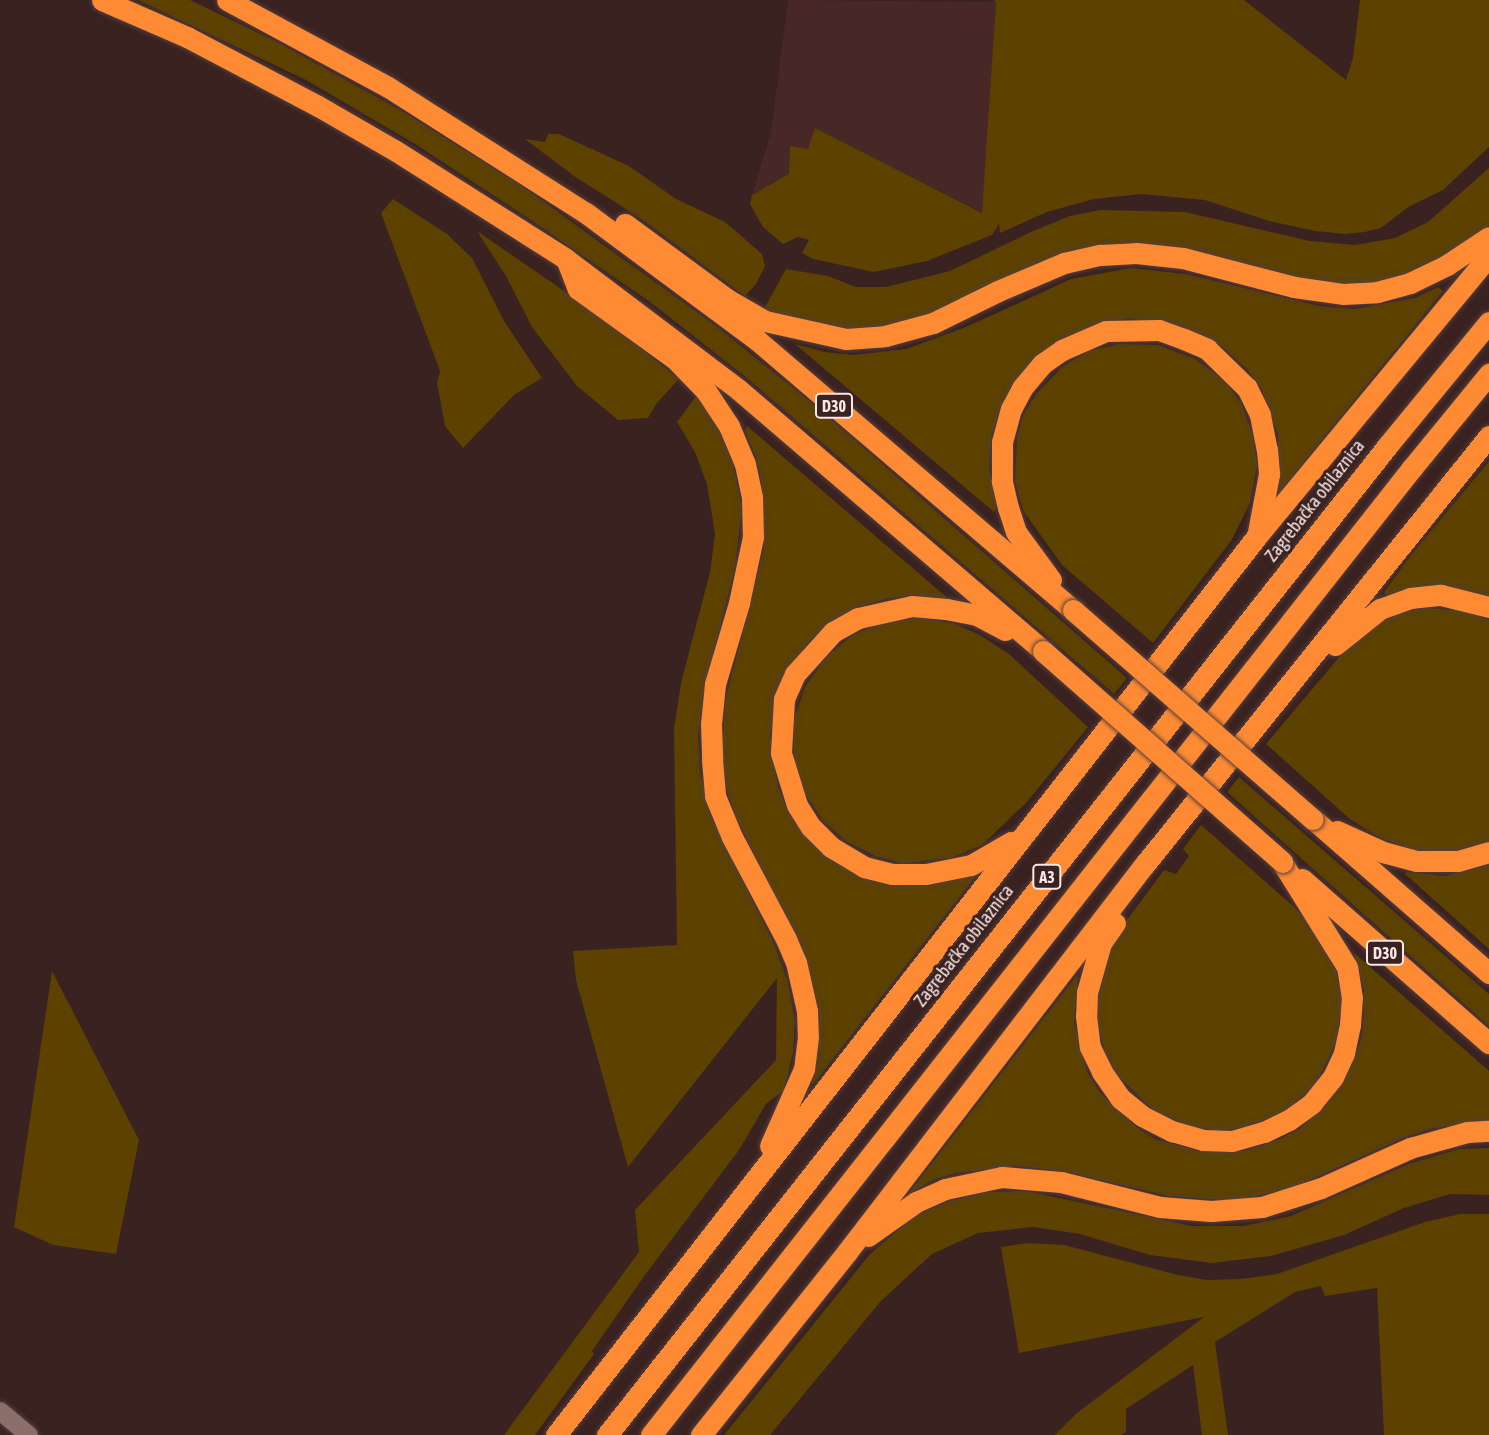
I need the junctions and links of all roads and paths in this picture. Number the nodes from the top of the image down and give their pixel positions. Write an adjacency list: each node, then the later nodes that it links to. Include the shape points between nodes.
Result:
1 (102, 0): 6 (highway, D30, via 187,37 318,106)
2 (227, 0): 3 (highway, D30, via 388,87)
3 (586, 214): 4 (highway, via 623,222 726,299 765,321 846,339 886,336 933,323 1064,263 1100,255 1183,258 1294,287 1343,294 1377,292 1410,282 1447,265); 12 (highway, D30, via 757,340)
4 (1489, 237)
5 (1489, 256): 10 (highway)
6 (566, 259): 13 (highway, D30, via 739,390); 23 (highway, via 578,289 675,359 706,391 729,426 752,497 748,565 715,684 711,736 715,796 796,962 807,1011 804,1069 771,1141)
7 (1489, 322): 28 (highway, Zagrebačka obilaznica / A3)
8 (1489, 374): 29 (highway, A3)
9 (1489, 436): 14 (highway)
10 (1257, 536): 12 (highway, via 1268,462 1260,415 1247,388 1207,349 1184,338 1159,330 1106,331 1042,364 1011,409 1002,442 1002,481 1016,532); 16 (highway)
11 (1489, 607): 14 (highway, via 1441,595 1410,598 1380,609 1320,660 1294,693)
12 (1073, 610): 15 (highway, D30, bridge)
13 (1042, 651): 16 (highway, via 977,615 912,606 886,610 833,632 810,654 784,699 780,723 780,753 797,805 831,847 864,867 892,874 926,874 971,864); 18 (highway, D30, bridge)
14 (1276, 700): 19 (highway)
15 (1313, 819): 17 (highway, via 1383,852 1418,861 1458,861); 20 (highway, D30)
16 (1019, 837): 23 (highway)
17 (1489, 852)
18 (1282, 862): 19 (highway, via 1347,967 1350,1025 1333,1077 1312,1103 1264,1132 1232,1141 1203,1140 1142,1116 1120,1098 1090,1047 1087,992 1101,943 1140,885); 21 (highway, D30)
19 (1145, 864): 24 (highway)
20 (1489, 973)
21 (1489, 1043)
22 (1489, 1131): 24 (highway, via 1467,1132 1410,1148 1321,1188 1262,1207 1211,1211 1160,1207 1035,1178 973,1181 916,1202)
23 (769, 1160): 27 (highway)
24 (847, 1252): 30 (highway)
25 (0, 1411): 26 (street)
26 (29, 1435)
27 (556, 1435)
28 (607, 1435)
29 (651, 1435)
30 (701, 1435)

